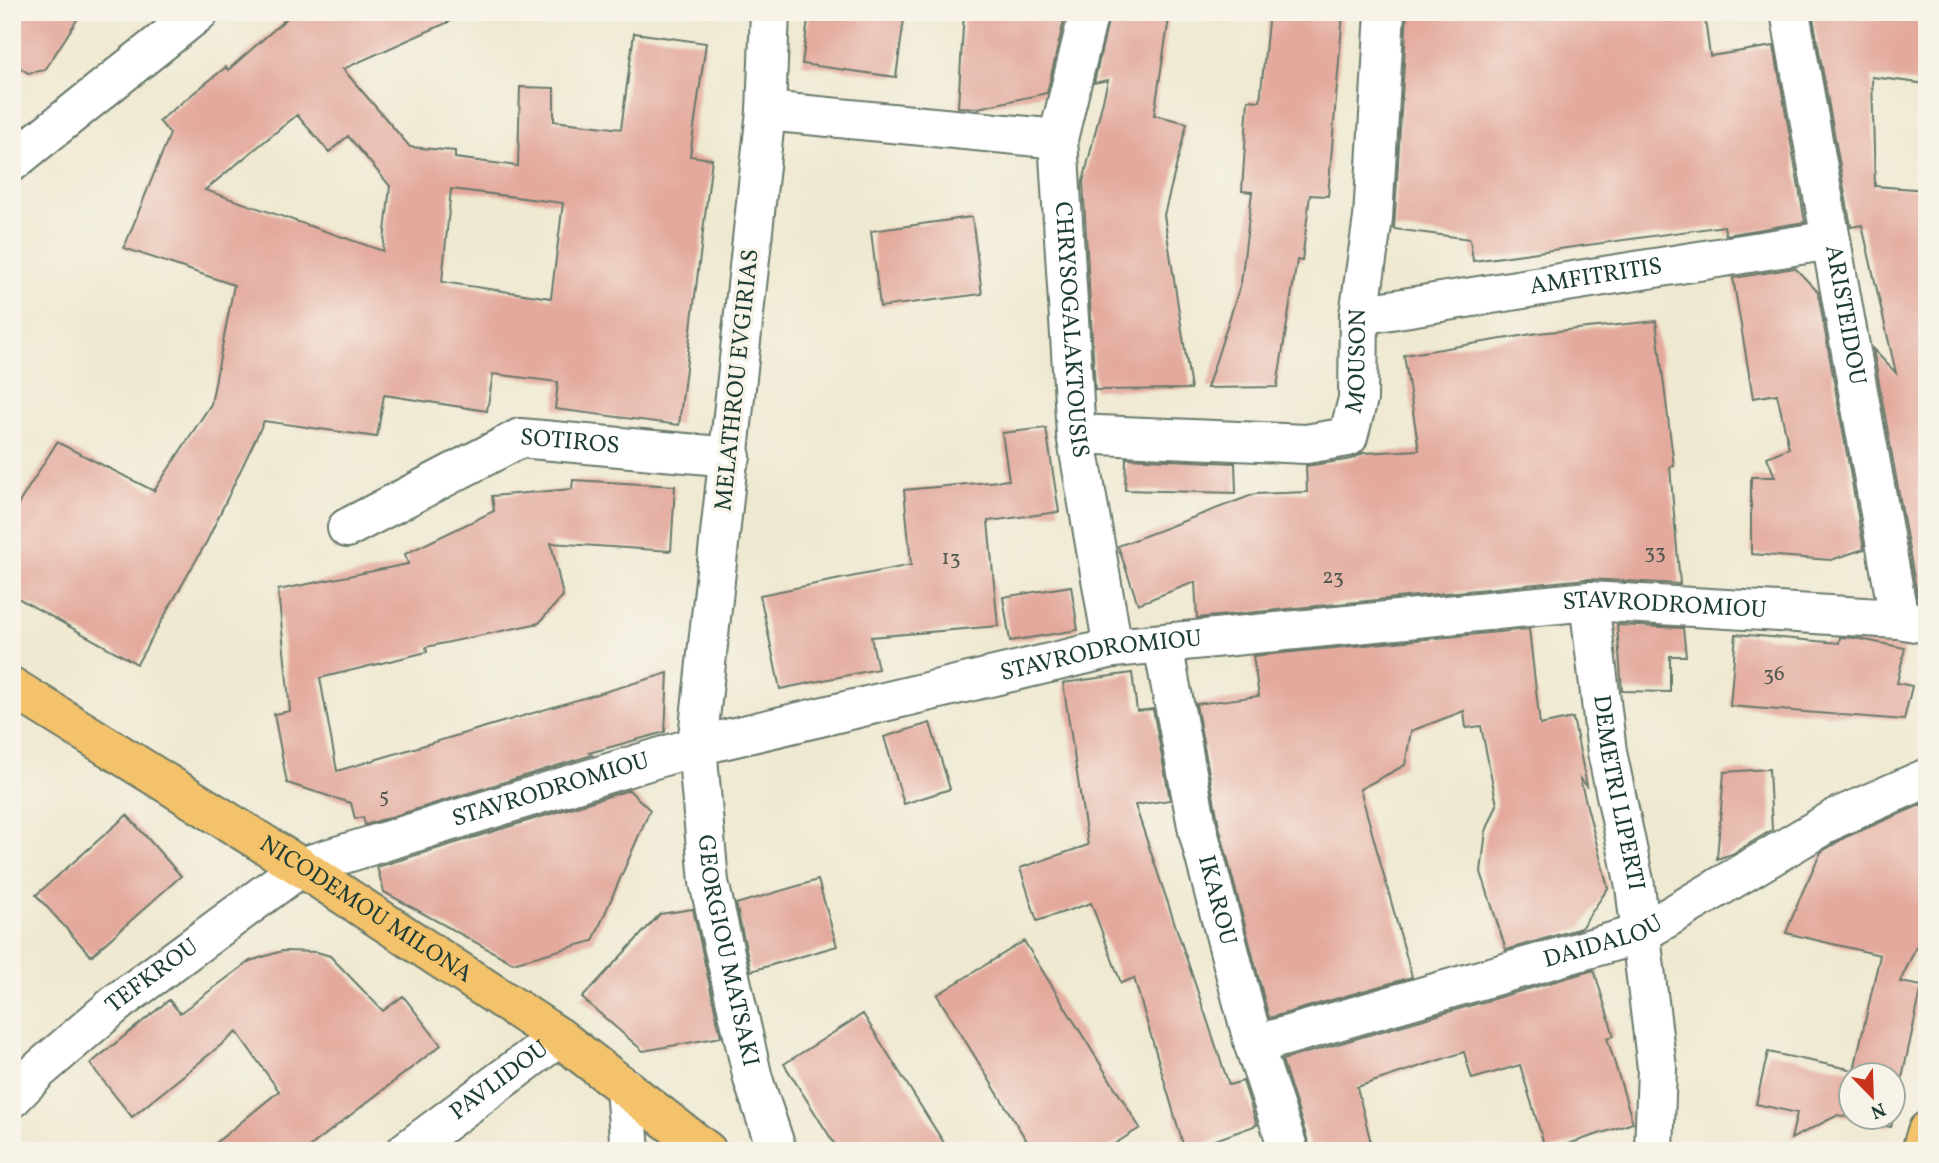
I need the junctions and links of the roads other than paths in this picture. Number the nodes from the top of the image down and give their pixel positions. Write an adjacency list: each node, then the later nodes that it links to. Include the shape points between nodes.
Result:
1 (199, 12): 8 (street)
2 (769, 12): 6 (street, MELATHROU EVGIRIAS)
3 (1089, 12): 7 (street, CHRYSOGALAKTOUSIS)
4 (1385, 12): 10 (street, MOUSON, via 1373,218)
5 (1790, 12): 9 (street, ARISTEIDOU)
6 (766, 111): 7 (street); 12 (street, MELATHROU EVGIRIAS)
7 (1058, 139): 11 (street, CHRYSOGALAKTOUSIS)
8 (12, 162)
9 (1831, 240): 10 (street, AMFITRITIS); 15 (street, ARISTEIDOU)
10 (1359, 315): 11 (street, MOUSON, via 1358,399 1348,436 1306,444)
11 (1076, 434): 17 (street, CHRYSOGALAKTOUSIS)
12 (731, 457): 13 (street, SOTIROS, via 520,438); 19 (street, MELATHROU EVGIRIAS)
13 (347, 528)
14 (1588, 601): 15 (street, STAVRODROMIOU); 16 (street, STAVRODROMIOU); 22 (street, DEMETRI LIPERTI, via 1607,752 1635,886)
15 (1913, 621)
16 (1163, 645): 17 (street, STAVRODROMIOU); 24 (street, IKAROU, via 1198,831)
17 (1113, 649): 19 (street, STAVRODROMIOU)
18 (12, 687): 21 (main road, NICODEMOU MILONA)
19 (697, 747): 21 (street, STAVRODROMIOU); 31 (street, GEORGIOU MATSAKI, via 709,882 753,1079)
20 (1927, 778): 22 (street, DAIDALOU, via 1836,818)
21 (301, 867): 23 (main road, NICODEMOU MILONA); 26 (street, TEFKROU, via 118,1002)
22 (1640, 934): 24 (street, DAIDALOU); 33 (street, DEMETRI LIPERTI, via 1657,1068)
23 (559, 1037): 25 (main road, NICODEMOU MILONA); 28 (street, PAVLIDOU)
24 (1254, 1045): 32 (street, IKAROU)
25 (625, 1087): 29 (street); 30 (main road, NICODEMOU MILONA)
26 (12, 1098)
27 (1927, 1131): 34 (main road)
28 (406, 1151)
29 (630, 1151)
30 (707, 1151)
31 (777, 1151)
32 (1289, 1151)
33 (1654, 1151)
34 (1922, 1151)

